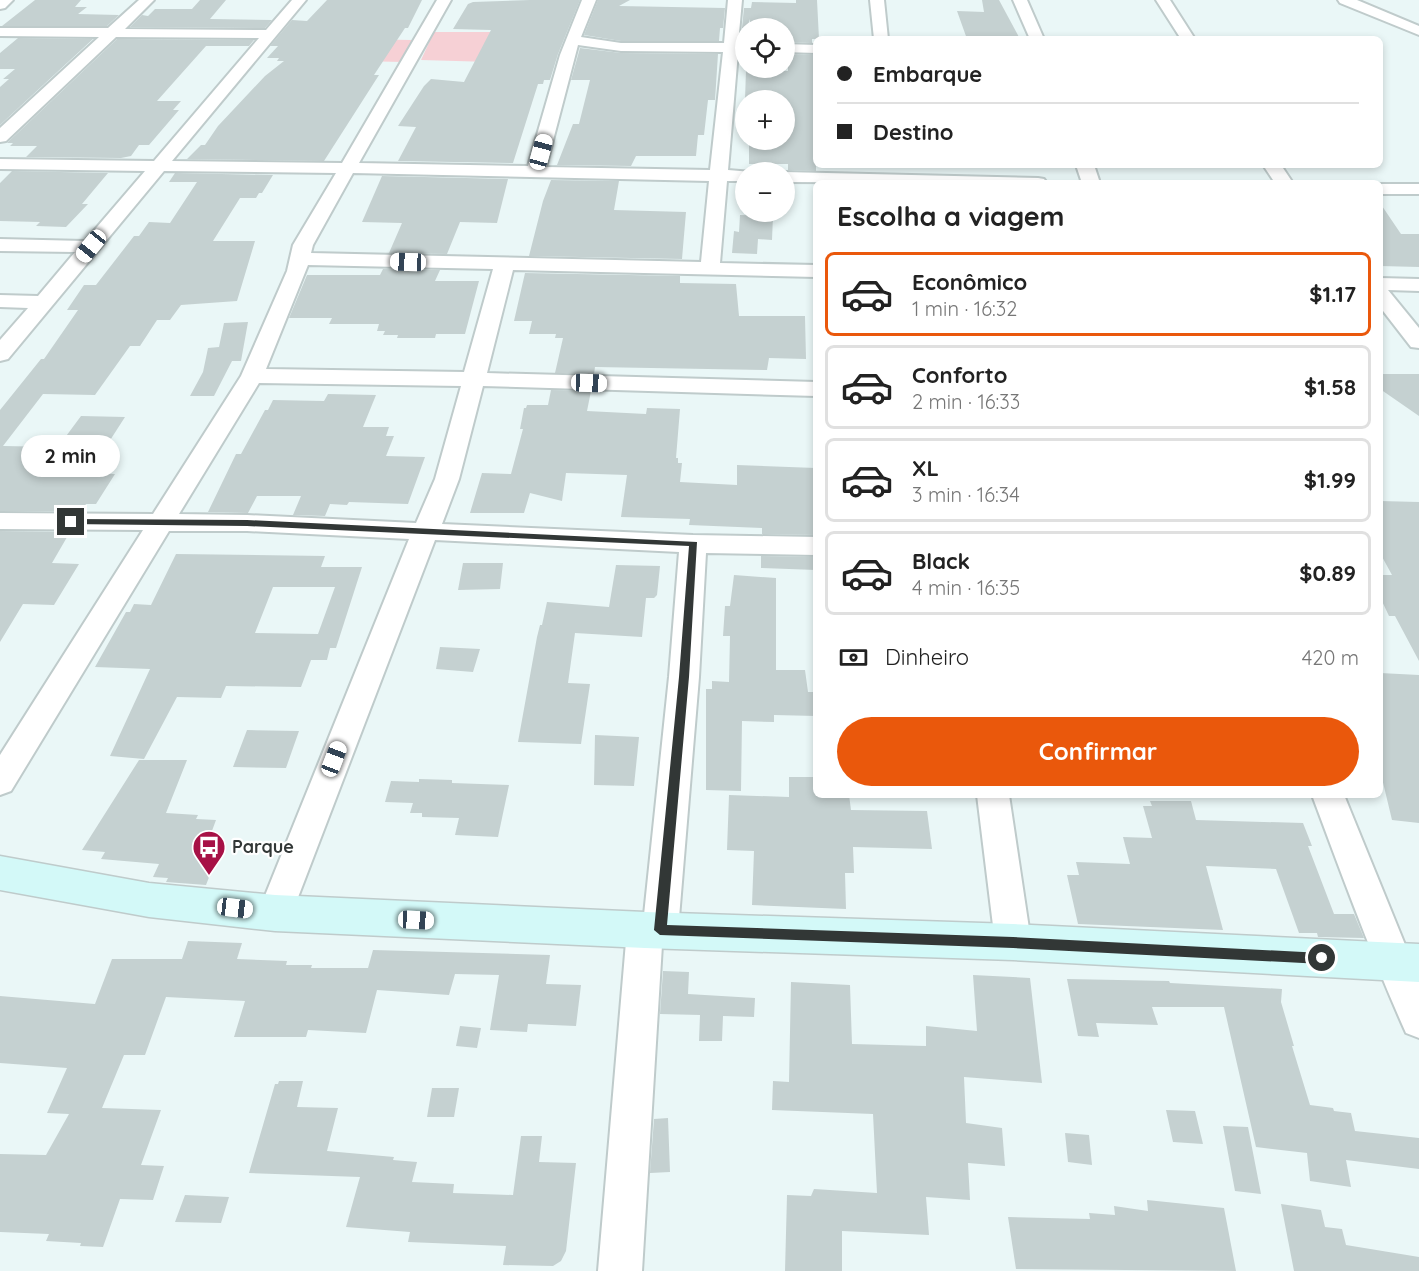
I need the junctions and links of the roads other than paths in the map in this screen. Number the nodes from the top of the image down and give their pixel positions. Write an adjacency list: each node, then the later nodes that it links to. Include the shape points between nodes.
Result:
1 (6, 0): 11 (street)
2 (147, 0): 15 (street)
3 (298, 0): 16 (street)
4 (444, 0): 28 (street)
5 (589, 0): 20 (street)
6 (735, 0): 12 (street)
7 (877, 0): 17 (street)
8 (1020, 0): 18 (street)
9 (1163, 0): 19 (street)
10 (1345, 0): 13 (street)
11 (0, 5)
12 (736, 18)
13 (1419, 31)
14 (0, 32): 15 (street)
15 (111, 32): 16 (street); 25 (street)
16 (271, 34): 27 (street)
17 (881, 36)
18 (1036, 36)
19 (1186, 36)
20 (570, 48): 21 (street); 29 (street)
21 (735, 48)
22 (795, 49): 23 (street)
23 (813, 50)
24 (735, 61): 31 (street)
25 (0, 137)
26 (0, 164): 27 (street)
27 (158, 166): 28 (street); 38 (street)
28 (348, 168): 29 (street); 39 (street, via 303,245)
29 (536, 171): 31 (street)
30 (902, 172): 33 (street); 34 (street)
31 (718, 176): 32 (street); 41 (street)
32 (735, 176)
33 (795, 177)
34 (1001, 180)
35 (1383, 189): 36 (street)
36 (1419, 189)
37 (0, 245): 38 (street)
38 (91, 246): 47 (street)
39 (300, 259): 40 (street); 50 (street)
40 (504, 265): 41 (street); 51 (street)
41 (710, 269): 42 (street)
42 (813, 271)
43 (1383, 284): 44 (street)
44 (1419, 285)
45 (1383, 298): 48 (street)
46 (0, 301): 47 (street)
47 (46, 302): 49 (street)
48 (1419, 342)
49 (0, 354)
50 (252, 376): 51 (street); 54 (street)
51 (473, 379): 52 (street); 55 (street, via 447,479)
52 (813, 389)
53 (0, 521): 54 (street)
54 (161, 523): 55 (street); 58 (street)
55 (425, 531): 56 (street); 62 (street)
56 (693, 544): 57 (street); 63 (street, via 684,677)
57 (813, 546)
58 (0, 782)
59 (993, 798): 64 (street)
60 (1329, 798): 65 (street)
61 (0, 873): 62 (street, via 149,900)
62 (275, 914): 63 (street)
63 (653, 930): 64 (street); 67 (street)
64 (1013, 942): 65 (street)
65 (1406, 963): 66 (street)
66 (1419, 1021)
67 (620, 1271)

